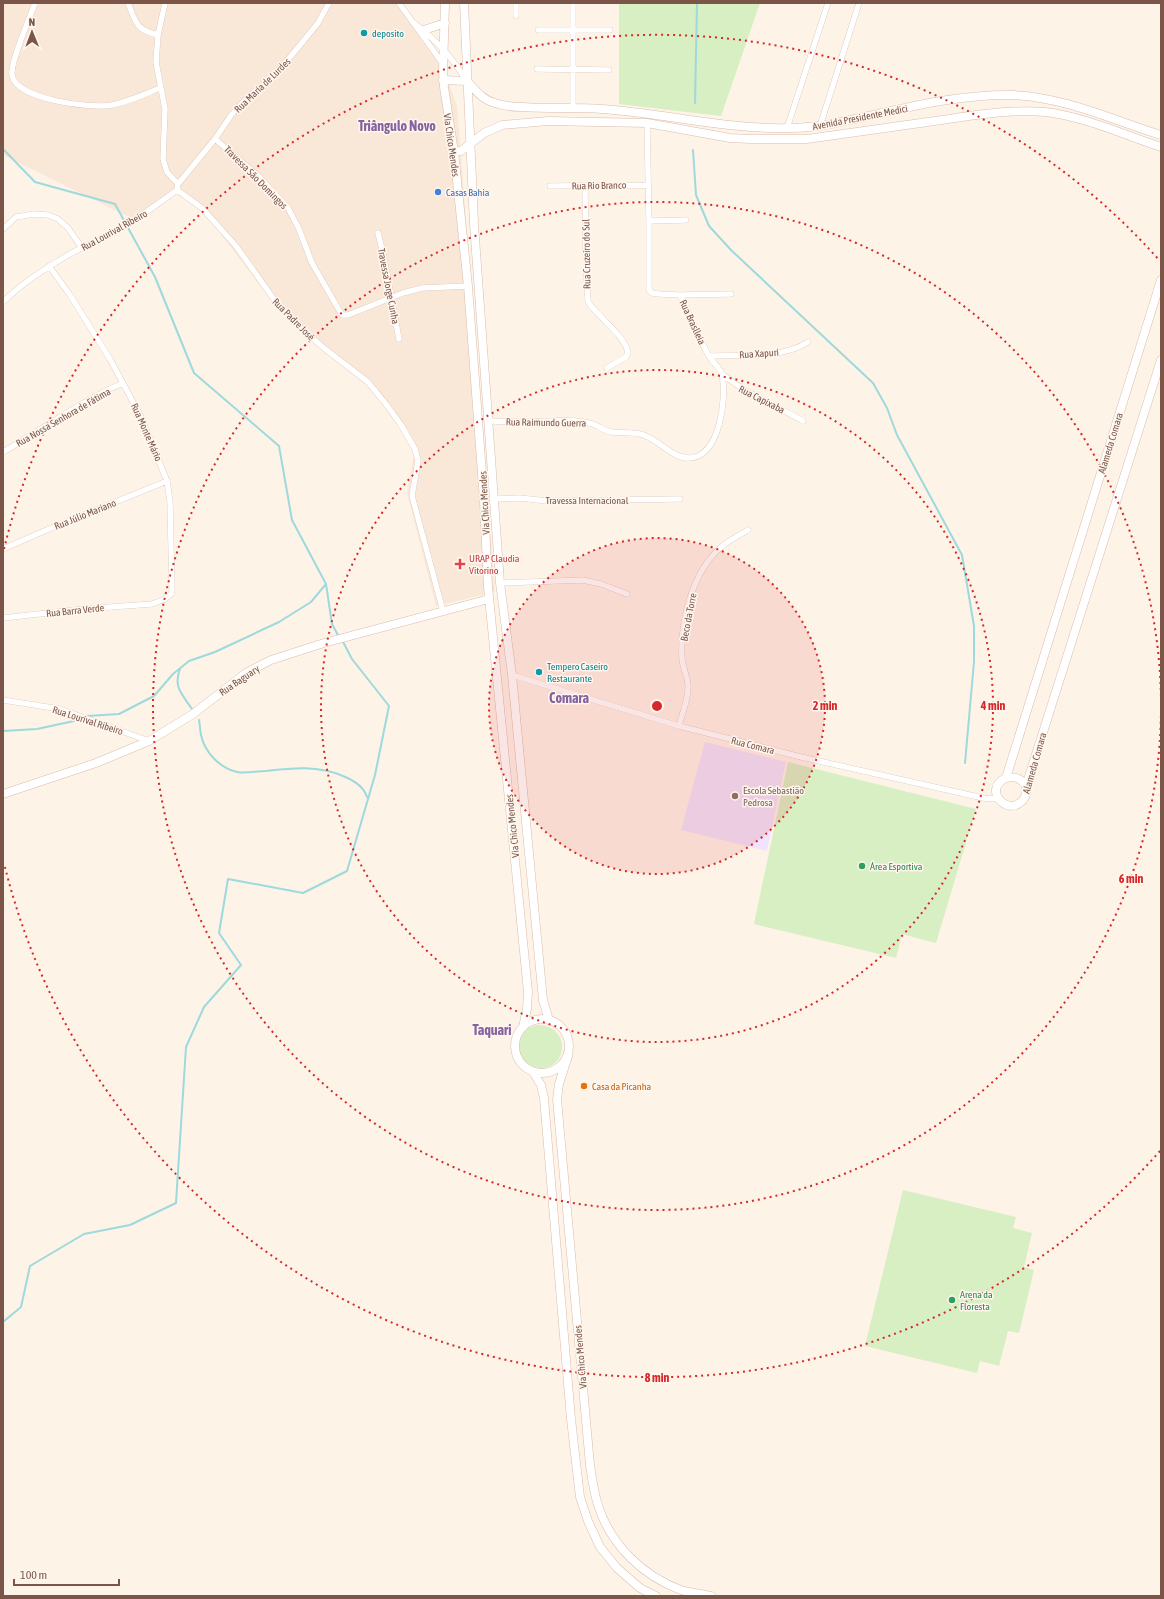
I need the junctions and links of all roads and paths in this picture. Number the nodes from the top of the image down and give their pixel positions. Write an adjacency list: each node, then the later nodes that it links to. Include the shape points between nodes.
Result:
1 (35, 3): 27 (street, via 12,65 14,82 23,90 70,103 99,107)
2 (128, 3): 19 (street, via 138,26 146,32)
3 (165, 3): 19 (street, Rua Padre José)
4 (329, 3): 35 (street, Rua Maria de Lurdes, via 318,23 291,56 232,114)
5 (398, 3): 13 (street)
6 (445, 3): 14 (main road, Via Chico Mendes)
7 (464, 3): 26 (main road, Via Chico Mendes)
8 (516, 3): 12 (street)
9 (573, 3): 17 (street)
10 (828, 3): 32 (street)
11 (859, 3): 31 (street)
12 (516, 16)
13 (414, 23): 15 (street); 21 (street)
14 (445, 23): 15 (main road); 20 (main road, Via Chico Mendes)
15 (424, 30): 20 (street)
16 (538, 30): 17 (street)
17 (574, 30): 18 (street); 23 (street)
18 (610, 30)
19 (158, 35): 27 (street, Rua Padre José, via 156,62)
20 (444, 50): 21 (main road, Via Chico Mendes); 26 (street)
21 (443, 65): 25 (main road, Via Chico Mendes)
22 (537, 70): 23 (street)
23 (573, 70): 24 (street); 28 (street)
24 (609, 70)
25 (444, 80): 26 (main road); 38 (main road, Via Chico Mendes)
26 (467, 81): 28 (main road, Avenida Presidente Medici, via 481,96 494,103 541,109); 36 (main road, Via Chico Mendes)
27 (160, 88): 42 (street, Rua Padre José, via 165,109 163,160 167,172)
28 (573, 109): 29 (main road, Avenida Presidente Medici, via 630,111)
29 (692, 119): 32 (main road, Avenida Presidente Medici, via 738,126); 33 (main road)
30 (647, 123): 33 (main road, Avenida Presidente Medici); 36 (main road, Avenida Presidente Medici, via 569,121 502,124); 40 (street, Rua Braslleia)
31 (820, 126): 32 (main road, Avenida Presidente Medici); 34 (main road, Avenida Presidente Medici, via 921,105 1016,95 1073,105)
32 (787, 128)
33 (691, 131): 37 (main road, Avenida Presidente Medici, via 750,140 806,139 960,117 1008,112 1046,112)
34 (1161, 135)
35 (215, 139): 42 (street, Rua Maria de Lurdes); 53 (street, Travessa São Domingos, via 256,174 288,208 312,263 342,315 348,315)
36 (470, 144): 38 (main road, Avenida Presidente Medici, via 461,151); 63 (main road, Via Chico Mendes)
37 (1161, 147)
38 (454, 152): 50 (main road, Via Chico Mendes)
39 (585, 185): 40 (street, Rua Rio Branco); 41 (street, Rua Rio Branco); 59 (street, Rua Cruzeiro do Sul, via 588,301 626,346 628,352 626,357)
40 (648, 185): 44 (street, Rua Braslleia)
41 (550, 186)
42 (178, 187): 47 (street, Rua Lourival Ribeiro, via 151,209); 74 (street, Rua Padre José, via 207,213 236,246 278,305 325,349 368,382 401,425 418,461 412,496)
43 (686, 220): 44 (street)
44 (649, 221): 52 (street, Rua Braslleia, via 649,290 656,294)
45 (3, 229): 47 (street, via 16,217 48,215 58,219 68,228)
46 (378, 233): 53 (street, Travessa Jorge Cunha)
47 (82, 248): 48 (street, Rua Lourival Ribeiro)
48 (49, 266): 54 (street, Rua Lourival Ribeiro); 61 (street, Rua Monte Mário, via 94,333)
49 (1161, 280): 80 (main road, Alameda Comara)
50 (468, 286): 53 (street, Travessa São Domingos, via 422,288); 72 (main road, Via Chico Mendes)
51 (731, 294): 52 (street)
52 (680, 295): 57 (street, Rua Braslleia)
53 (392, 297): 55 (street, Travessa Jorge Cunha)
54 (3, 302)
55 (399, 339)
56 (808, 342): 57 (street, Rua Xapuri, via 796,348 770,354)
57 (709, 356): 60 (street, Rua Braslleia)
58 (1161, 360): 81 (main road, Alameda Comara)
59 (606, 368)
60 (722, 374): 62 (street, Rua Capixaba, via 736,386); 63 (street, Rua Raimundo Guerra, via 723,405 718,432 699,455 690,458 669,451 649,437 635,432 611,432 591,423 559,420)
61 (123, 383): 64 (street, Rua Nossa Senhora de Fátima, via 89,399); 65 (street, Rua Monte Mário, via 141,417)
62 (803, 420)
63 (490, 421): 66 (main road, Via Chico Mendes)
64 (3, 452)
65 (167, 481): 69 (street, Rua Júlio Mariano); 73 (street, Rua Monte Mário, via 170,501 172,590 161,602)
66 (494, 499): 67 (street, Travessa Internacional); 70 (main road, Via Chico Mendes)
67 (680, 499)
68 (748, 530): 78 (street, Beco da Torre, via 720,548 702,571 692,591 682,641 682,659 688,689)
69 (3, 549)
70 (500, 583): 71 (street, via 583,580); 76 (main road, Via Chico Mendes)
71 (627, 594)
72 (489, 599): 74 (main road, Rua Baguary); 85 (main road, Via Chico Mendes, via 528,992)
73 (147, 604): 75 (street, Rua Barra Verde, via 82,608)
74 (443, 611): 79 (main road, Rua Baguary, via 270,660 246,673 192,714)
75 (3, 618)
76 (512, 675): 78 (street, Rua Comara); 84 (main road, Via Chico Mendes, via 543,1000)
77 (3, 700): 79 (street, Rua Lourival Ribeiro, via 60,708)
78 (679, 726): 83 (street, Rua Comara, via 800,757 983,798)
79 (149, 741): 82 (main road, Rua Baguary, via 96,763)
80 (1006, 778): 81 (main road, via 1016,777); 83 (main road, Alameda Comara, via 997,786)
81 (1026, 786): 83 (main road, Alameda Comara, via 1026,795 1017,804 1008,805)
82 (3, 794)
83 (998, 799)
84 (549, 1020): 85 (main road, via 531,1021); 86 (main road, via 556,1022 566,1033 570,1048)
85 (523, 1027): 87 (main road, via 517,1036 517,1057)
86 (568, 1056): 87 (main road, via 556,1070 547,1073); 89 (main road, Via Chico Mendes, via 557,1099 590,1465 598,1508 611,1534 629,1557 654,1577 682,1590)
87 (533, 1072): 88 (main road, Via Chico Mendes, via 541,1085 544,1098 580,1497 600,1547 617,1568 640,1588)
88 (656, 1596)
89 (711, 1596)

